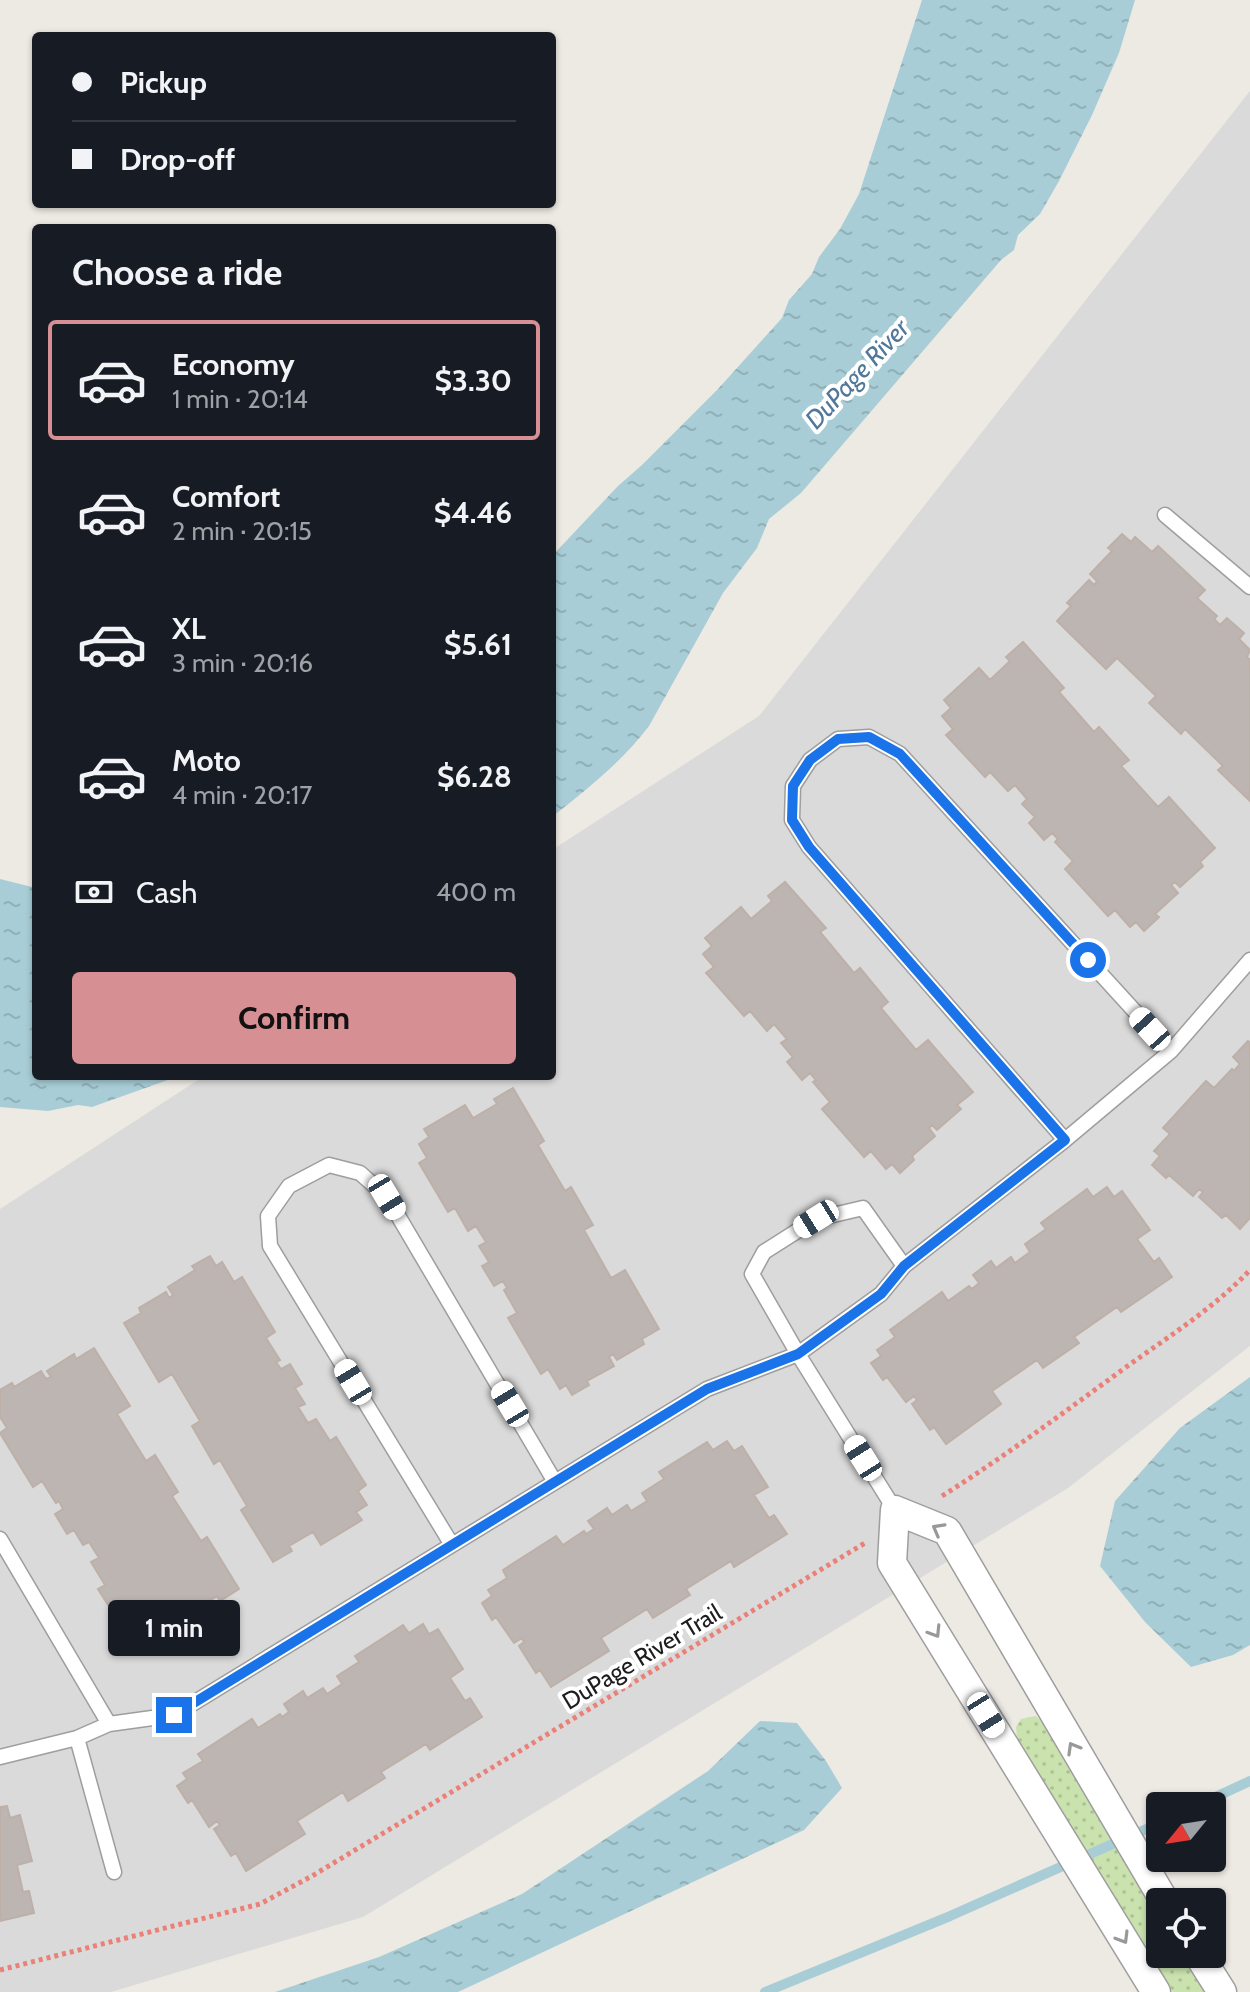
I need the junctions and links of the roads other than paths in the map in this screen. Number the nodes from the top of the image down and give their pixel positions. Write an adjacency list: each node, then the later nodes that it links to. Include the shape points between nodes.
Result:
1 (1165, 515): 2 (lane)
2 (1250, 587)
3 (1250, 960): 4 (lane)
4 (1171, 1051): 5 (lane); 5 (lane, via 900,754 869,737 838,739 810,760 793,786 792,820 809,847)
5 (1065, 1140): 6 (lane)
6 (904, 1266): 7 (lane, via 881,1294); 7 (lane, via 863,1208 816,1219 764,1252 752,1274)
7 (798, 1354): 8 (lane, via 707,1389); 9 (lane)
8 (555, 1482): 11 (lane); 11 (lane, via 387,1197 360,1173 329,1165 289,1186 268,1216 270,1246)
9 (900, 1517): 16 (street, one-way to 9, via 947,1531); 18 (street, one-way to 18, via 892,1563)
10 (0, 1539): 12 (lane)
11 (452, 1545): 12 (lane, via 174,1715)
12 (109, 1724): 13 (lane)
13 (77, 1738): 14 (lane); 15 (lane)
14 (0, 1757)
15 (114, 1872)
16 (1156, 1888)
17 (1207, 1968): 19 (street)
18 (1156, 1992)
19 (1222, 1992)

